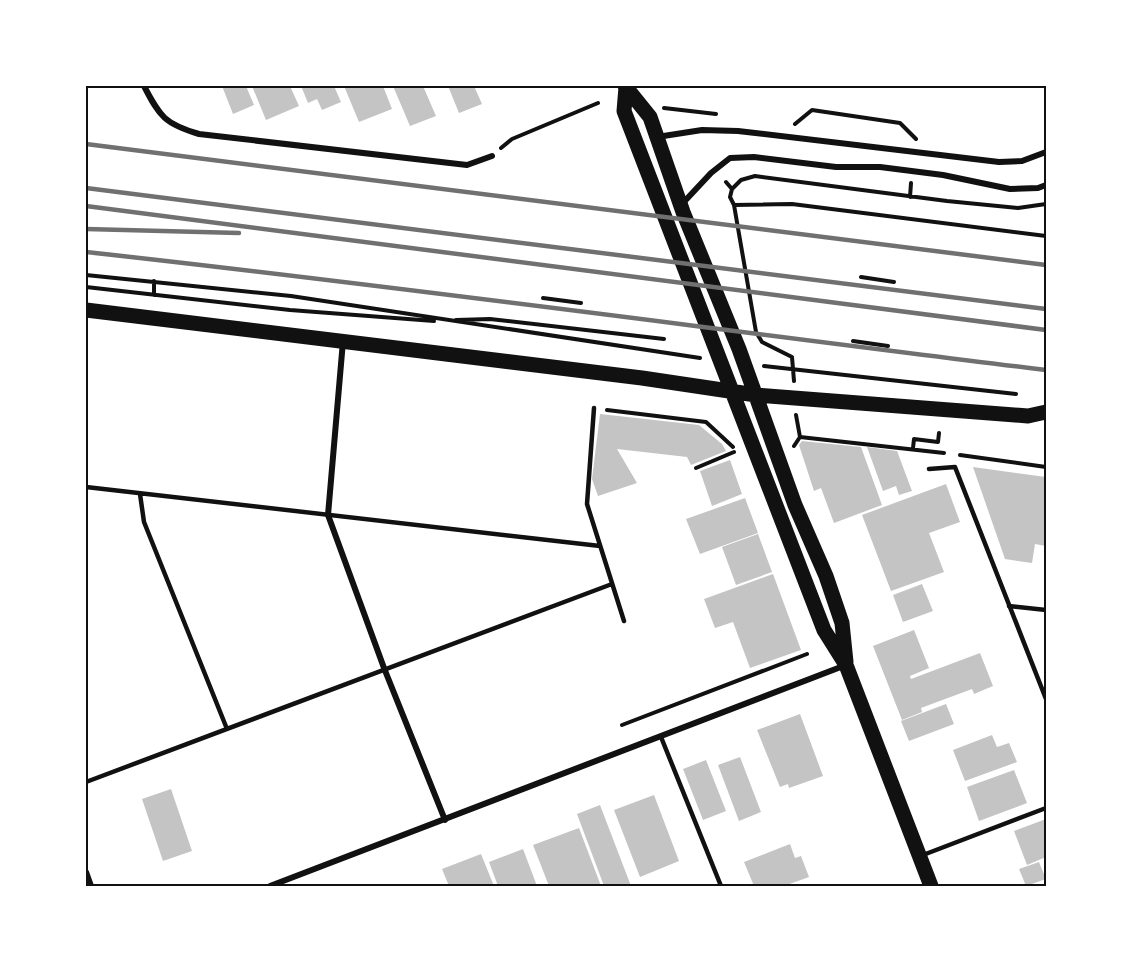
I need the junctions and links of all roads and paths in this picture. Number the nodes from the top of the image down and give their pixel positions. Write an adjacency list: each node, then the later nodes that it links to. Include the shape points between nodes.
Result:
1 (144, 86): 10 (street, via 159,115 174,127 199,134 467,165)
2 (625, 86): 7 (main road, via 650,117); 35 (main road, via 624,111)
3 (598, 103): 10 (path, via 512,139)
4 (670, 109): 5 (path)
5 (726, 116)
6 (784, 123): 8 (path, via 795,124 812,110 900,123)
7 (657, 137): 9 (street, via 702,130 738,131 999,162 1023,161); 18 (main road)
8 (917, 140)
9 (1047, 152)
10 (492, 156)
11 (726, 182): 14 (path)
12 (911, 183): 15 (path)
13 (1047, 185): 18 (street, via 1010,189 891,168 730,158)
14 (732, 189): 15 (path, via 741,180 754,176); 17 (path)
15 (910, 197): 16 (path, via 1018,208)
16 (1047, 204)
17 (734, 205): 19 (path, via 792,204); 38 (path, via 756,332 762,342 792,357)
18 (681, 206): 36 (main road)
19 (1047, 236)
20 (86, 275): 22 (path)
21 (861, 277): 23 (path)
22 (154, 281): 25 (path); 33 (path, via 291,296)
23 (894, 282)
24 (86, 287): 25 (path)
25 (154, 295): 29 (path, via 425,321 490,319)
26 (543, 298): 27 (path)
27 (581, 303)
28 (86, 310): 30 (main road)
29 (664, 339)
30 (343, 341): 35 (main road); 52 (street)
31 (853, 341): 32 (path)
32 (888, 346)
33 (707, 359)
34 (755, 365): 37 (path)
35 (731, 392): 36 (main road); 59 (main road, via 824,630)
36 (756, 395): 38 (main road); 59 (main road, via 842,623)
37 (1023, 395)
38 (795, 399): 40 (main road, via 1028,416); 42 (path)
39 (594, 408): 48 (path, via 706,422 734,449); 53 (lane, via 587,504)
40 (1047, 412)
41 (939, 433): 44 (path, via 938,442 914,439)
42 (800, 437): 43 (path); 44 (path)
43 (794, 446)
44 (913, 448): 45 (path)
45 (946, 453)
46 (958, 454): 47 (path)
47 (1047, 467)
48 (696, 468)
49 (929, 469): 55 (lane, via 955,467)
50 (86, 487): 51 (lane)
51 (140, 494): 52 (lane); 63 (lane, via 144,522)
52 (328, 514): 53 (lane); 60 (street)
53 (600, 546): 54 (lane)
54 (612, 585): 57 (lane); 60 (lane)
55 (1009, 606): 56 (lane); 61 (lane)
56 (1047, 610)
57 (624, 621)
58 (807, 654): 62 (path)
59 (846, 665): 64 (street); 68 (main road)
60 (384, 668): 63 (lane); 67 (street)
61 (1047, 699)
62 (622, 725)
63 (227, 729): 65 (lane)
64 (661, 737): 67 (street); 72 (lane)
65 (86, 782)
66 (1047, 808): 68 (lane)
67 (445, 820): 71 (street)
68 (920, 856): 73 (main road)
69 (86, 872): 70 (street)
70 (91, 886)
71 (270, 886)
72 (721, 886)
73 (932, 886)

